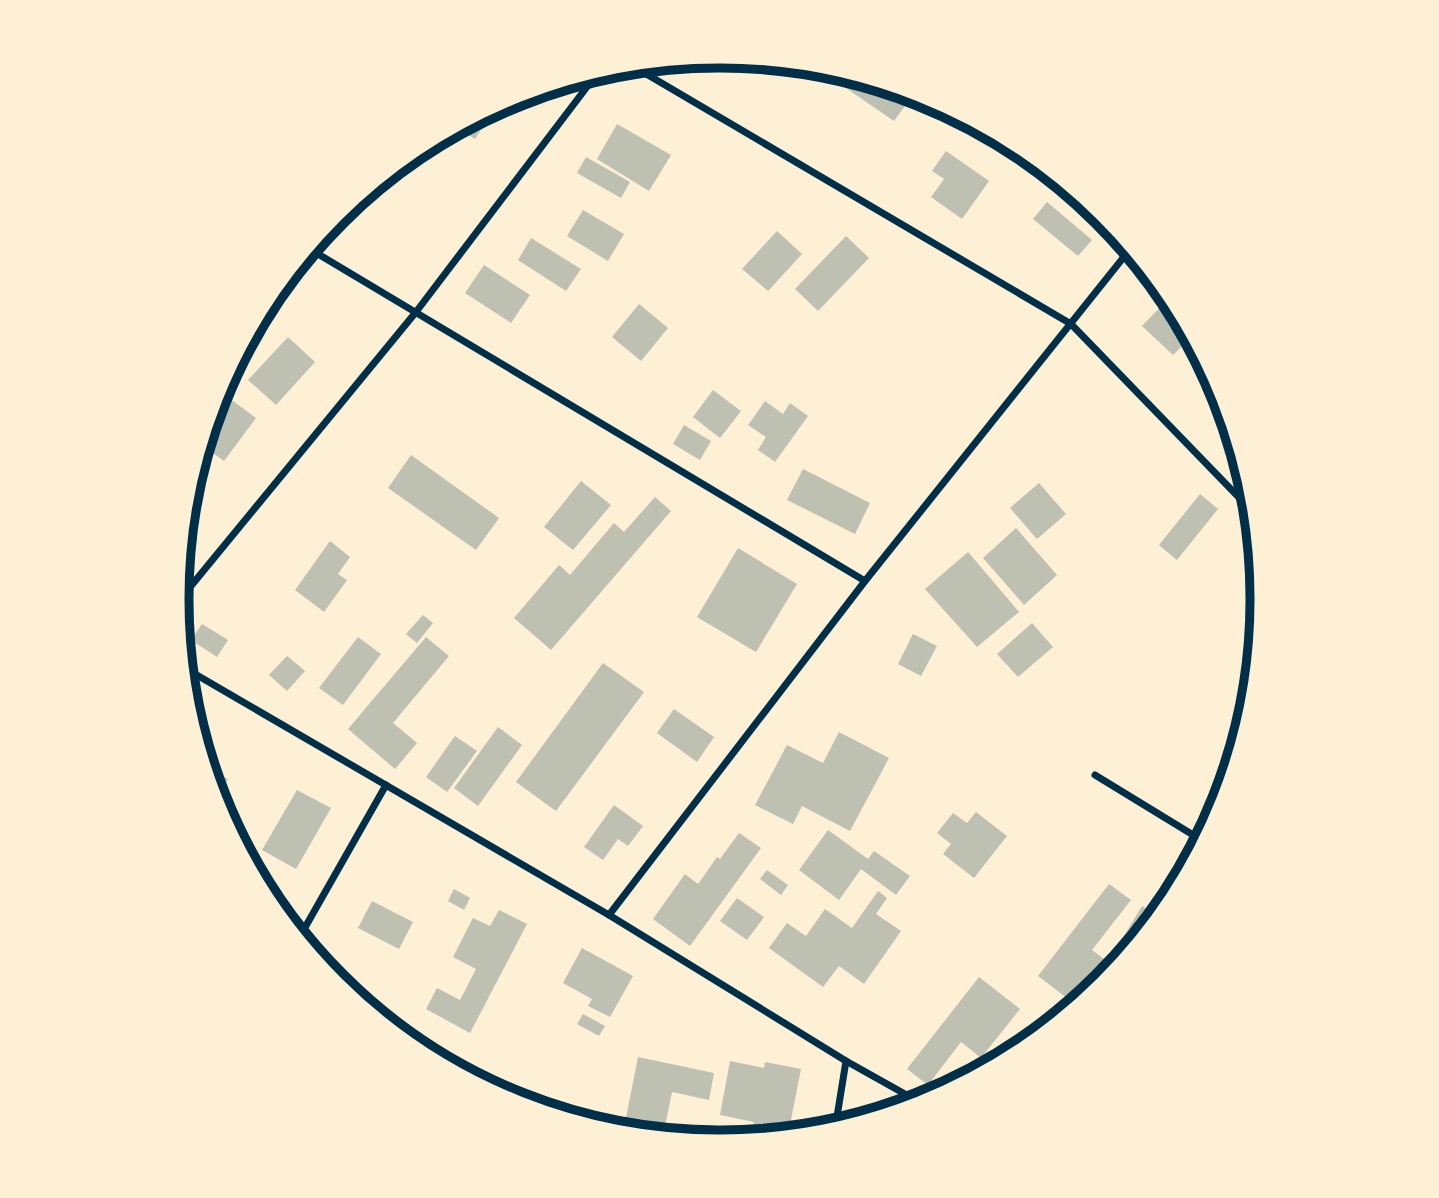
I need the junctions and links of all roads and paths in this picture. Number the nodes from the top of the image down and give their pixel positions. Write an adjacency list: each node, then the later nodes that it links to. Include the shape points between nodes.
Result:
1 (646, 74): 6 (street)
2 (589, 84): 5 (street)
3 (317, 253): 5 (street)
4 (1125, 256): 6 (street)
5 (416, 312): 8 (street); 9 (street)
6 (1071, 324): 7 (street); 8 (street)
7 (1241, 499)
8 (864, 581): 14 (street)
9 (189, 588)
10 (194, 673): 12 (street)
11 (1095, 775): 13 (street)
12 (386, 785): 14 (street); 15 (street)
13 (1195, 836)
14 (608, 915): 16 (street)
15 (304, 929)
16 (846, 1061): 17 (street); 18 (street)
17 (908, 1095)
18 (837, 1117)

